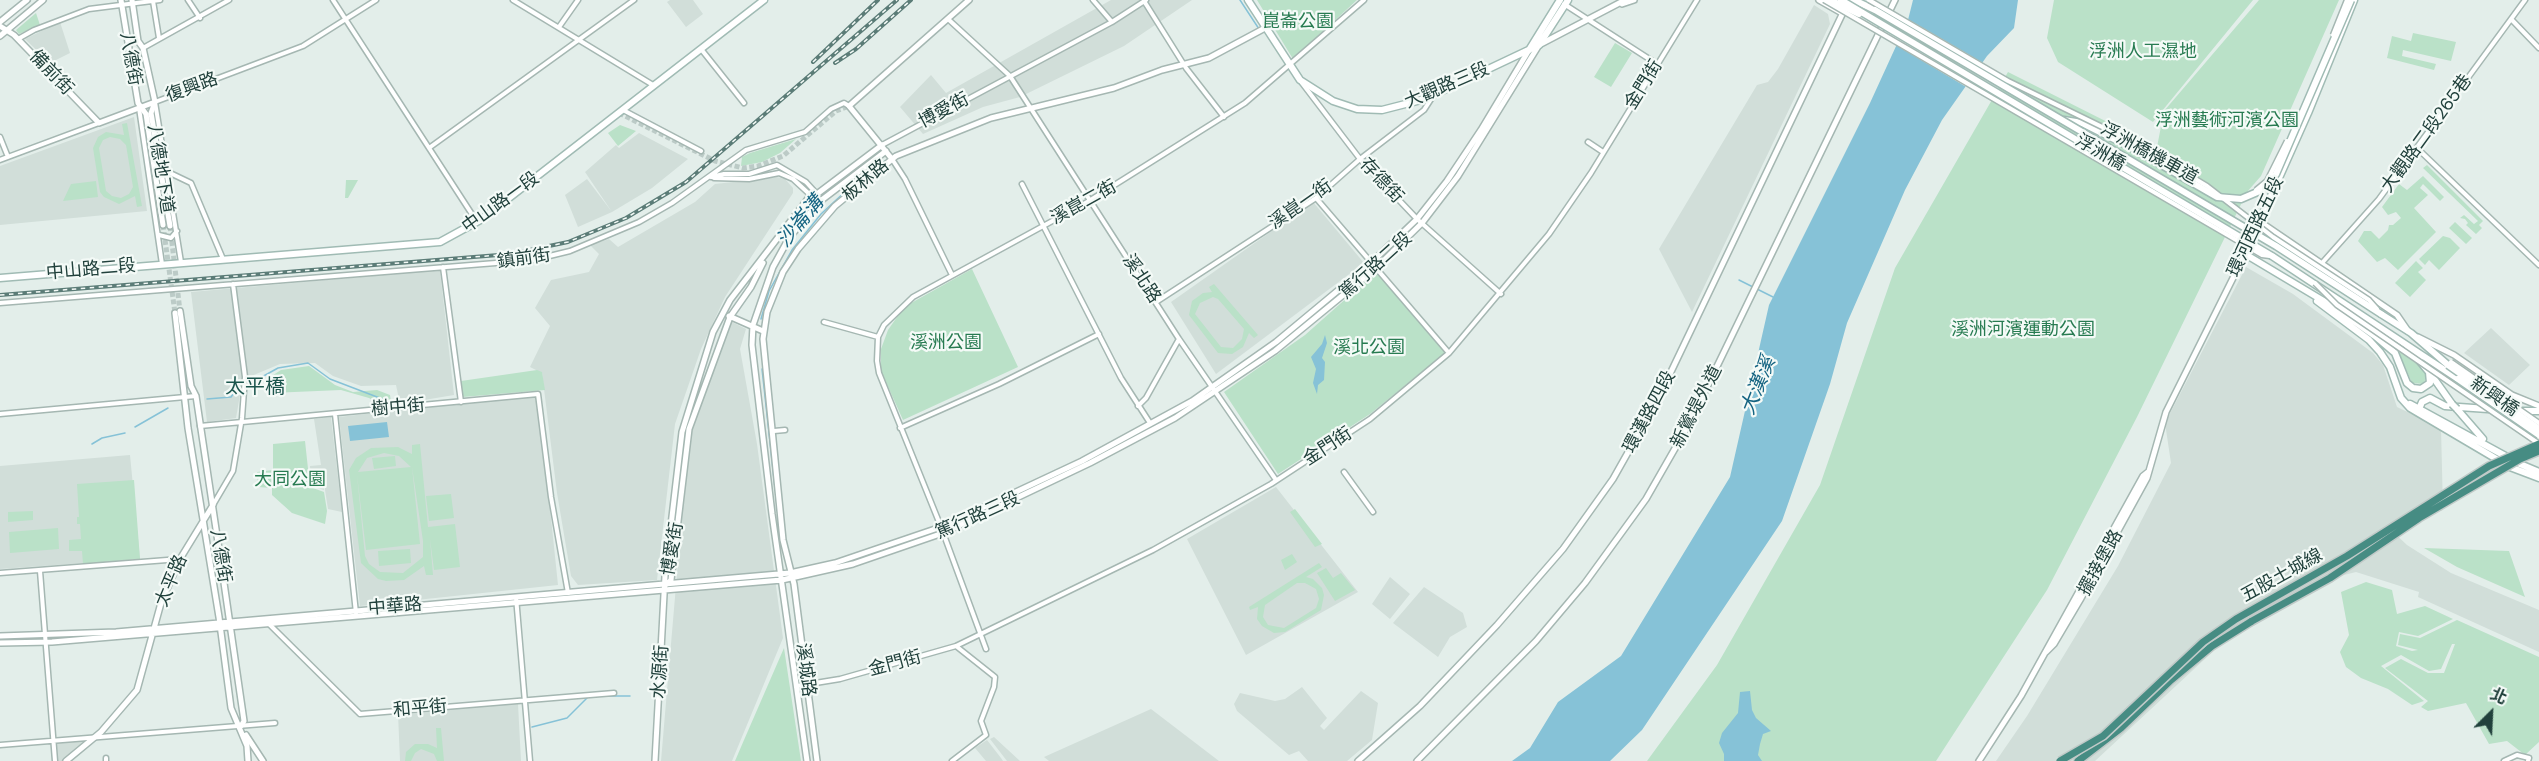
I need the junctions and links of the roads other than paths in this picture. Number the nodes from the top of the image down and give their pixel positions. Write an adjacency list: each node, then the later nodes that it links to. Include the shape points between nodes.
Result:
1 (27, 0): 45 (street)
2 (43, 0): 48 (street)
3 (160, 0): 30 (street)
4 (188, 0): 38 (street)
5 (229, 0): 38 (street)
6 (333, 0): 43 (street)
7 (376, 0): 43 (street, 復興路)
8 (513, 0): 46 (street)
9 (578, 0): 46 (street)
10 (634, 0): 52 (street)
11 (764, 0): 56 (main road, 中山路一段)
12 (969, 0): 39 (street, 鎮前街)
13 (1093, 0): 44 (street)
14 (1248, 0): 47 (main road, 大觀路三段)
15 (1364, 0): 60 (street, 溪崑二街)
16 (1625, 0): 35 (street, 大觀路三段)
17 (1634, 0): 35 (street, 大觀路三段)
18 (1697, 0): 59 (street, 金門街)
19 (1819, 0): 37 (street)
20 (1824, 0): 104 (street, bridge, via 2262,255)
21 (1830, 0): 41 (main road, bridge)
22 (1841, 0): 41 (main road, 浮洲橋, bridge)
23 (1849, 0): 37 (street, 環漢路四段)
24 (1854, 0): 36 (main road, 浮洲橋)
25 (1863, 0): 36 (main road, bridge)
26 (1869, 0): 75 (street, 浮洲橋機車道, bridge, via 2008,81)
27 (1895, 0): 206 (street, 新鶯堤外道, via 1675,450 1615,543 1536,641)
28 (2351, 0): 73 (main road, 浮洲橋, bridge, via 2276,174 2266,187 2250,197 2233,200 2217,196 2092,128); 75 (street, bridge, via 2273,171 2252,192 2219,194); 96 (main road, 環河西路五段, via 2311,106)
29 (2525, 0): 42 (street, 大觀路二段265巷)
30 (153, 1): 34 (street); 50 (street)
31 (1145, 1): 44 (street, 博愛街); 58 (street)
32 (1562, 1): 40 (street); 53 (main road); 57 (main road)
33 (121, 2): 34 (street); 51 (street, via 80,12); 68 (street, 八德街)
34 (132, 2): 54 (street, 八德街, via 138,41)
35 (1615, 6): 40 (street, 大觀路三段)
36 (1875, 10): 73 (main road, 浮洲橋, bridge)
37 (1842, 14): 205 (street, 環漢路四段, via 1657,401 1612,479 1563,549 1497,625 1420,706)
38 (200, 18): 50 (street)
39 (947, 18): 61 (street, 溪北路); 67 (street, 鎮前街)
40 (1589, 19): 53 (street, 大觀路三段); 59 (street)
41 (1870, 19): 104 (main road, 浮洲橋, bridge)
42 (2511, 19): 55 (street); 80 (street, 大觀路二段265巷)
43 (346, 20): 65 (street, 復興路, via 303,46); 79 (street)
44 (1112, 22): 61 (street, 博愛街)
45 (0, 24): 48 (street, 備前街)
46 (558, 27): 52 (street)
47 (1265, 28): 58 (street, 板林路, via 1209,58); 60 (main road, 大觀路三段)
48 (8, 30): 49 (street); 51 (street, 備前街)
49 (0, 36)
50 (159, 38): 54 (street)
51 (18, 39): 74 (street, 備前街)
52 (580, 40): 63 (street); 79 (street)
53 (1539, 45): 57 (main road, 大觀路三段); 95 (street, 篤行路二段, via 1459,173)
54 (143, 48): 65 (street, 八德街)
55 (2539, 48)
56 (701, 49): 63 (main road, 中山路一段); 66 (street)
57 (1529, 50): 64 (main road, 大觀路三段); 95 (street, 篤行路二段)
58 (1184, 64): 69 (street, 板林路, via 1114,88); 72 (street)
59 (1658, 64): 83 (street, 金門街)
60 (1290, 66): 62 (main road, 大觀路三段); 72 (street, 溪崑二街)
61 (1010, 76): 69 (street, 溪北路); 78 (street, 博愛街)
62 (1300, 80): 64 (main road, 大觀路三段, via 1324,97 1357,109 1382,110); 86 (street, 存德街)
63 (654, 86): 70 (main road, 中山路一段)
64 (1435, 94): 86 (street, 溪崑一街, via 1424,110)
65 (155, 102): 68 (street, 復興路); 71 (street, 八德街); 88 (street)
66 (744, 103)
67 (849, 106): 78 (street); 89 (street, 鎮前街, via 844,104 831,110 805,132 746,150)
68 (139, 108): 71 (street, 八德街); 74 (street, 復興路); 101 (street)
69 (1029, 109): 85 (street, 板林路, via 945,134); 93 (street, 溪北路)
70 (623, 110): 81 (street); 97 (main road, 中山路一段)
71 (148, 113): 99 (street, 八德地下道)
72 (1224, 117): 93 (street, 溪崑二街)
73 (2062, 120): 122 (main road, 浮洲橋, bridge, via 2276,246)
74 (99, 123): 84 (street, 復興路)
75 (2108, 131): 122 (street, 浮洲橋機車道, bridge, via 2207,186 2273,237 2369,300)
76 (0, 136): 84 (street)
77 (1588, 142): 83 (street)
78 (882, 145): 82 (street); 91 (street, 博愛街)
79 (429, 148): 97 (street)
80 (2417, 148): 107 (street, 大觀路二段265巷, via 2379,199); 109 (street)
81 (701, 151)
82 (886, 151): 85 (street); 94 (street)
83 (1603, 152): 116 (street, 金門街, via 1549,234)
84 (8, 157): 87 (street, 復興路)
85 (892, 159): 112 (street); 126 (street, 板林路, via 835,206 798,249 777,284)
86 (1360, 159): 92 (street, 溪崑一街); 95 (street, 存德街)
87 (0, 160)
88 (167, 172): 100 (street); 105 (street, via 191,183)
89 (707, 178): 91 (street, via 779,173); 91 (street, via 749,174 777,165 796,174); 111 (street, 鎮前街, via 639,222 570,251 533,260)
90 (1022, 184): 98 (street)
91 (814, 195): 94 (street); 102 (street, 博愛街)
92 (1316, 198): 110 (street); 117 (street, 溪崑一街)
93 (1089, 201): 98 (street, 溪崑二街); 117 (street, 溪北路)
94 (819, 202): 125 (street, via 789,238 773,267)
95 (1420, 221): 110 (street, 篤行路二段); 116 (street, 存德街)
96 (2259, 221): 103 (main road, 環河西路五段); 107 (street)
97 (477, 223): 105 (main road, 中山路一段, via 454,236 423,245)
98 (1045, 225): 112 (street, 溪崑二街); 128 (street)
99 (166, 226)
100 (177, 231): 101 (street, via 171,238); 106 (street)
101 (159, 235): 108 (street)
102 (768, 253): 121 (street, 博愛街); 123 (street, 博愛街, via 752,287)
103 (2245, 254): 120 (main road); 159 (street, 環河西路五段, via 2166,412)
104 (2272, 256): 114 (main road, 浮洲橋)
105 (223, 259): 106 (main road, 中山路一段)
106 (181, 262): 108 (main road, 中山路二段)
107 (2322, 263): 127 (street, via 2397,315)
108 (162, 264): 113 (main road, 中山路二段)
109 (2539, 265)
110 (1374, 266): 132 (street); 136 (street, 篤行路二段)
111 (443, 267): 115 (street, 鎮前街); 139 (street)
112 (952, 275): 129 (street, 溪崑二街, via 903,304)
113 (0, 278)
114 (2315, 283): 131 (main road, 浮洲橋, bridge); 156 (street, bridge, via 2337,304)
115 (233, 284): 118 (street, 鎮前街); 146 (street, 太平路, via 245,377)
116 (1501, 294): 132 (street, 金門街)
117 (1156, 302): 130 (street, 溪北路)
118 (0, 303)
119 (177, 312): 135 (street)
120 (2337, 313): 134 (main road, via 2395,353 2413,388 2427,386); 142 (main road, via 2384,357 2401,398)
121 (723, 314): 123 (street); 173 (street, 博愛街, via 713,332 682,432)
122 (2381, 314): 127 (main road, 浮洲橋)
123 (730, 317): 125 (street); 173 (street, 博愛街, via 689,429 671,580)
124 (824, 322): 129 (street)
125 (753, 326): 126 (street); 172 (street, via 758,400)
126 (763, 331): 154 (street, 板林路)
127 (2410, 333): 133 (main road, 新興橋); 141 (street, via 2454,355 2512,395)
128 (1099, 334): 140 (street); 150 (street)
129 (878, 337): 150 (street, via 879,373)
130 (1179, 339): 136 (street, 溪北路); 140 (street)
131 (2408, 346): 134 (main road); 155 (main road, 新興橋, bridge)
132 (1449, 353): 163 (street, 金門街, via 1370,420)
133 (2450, 364): 148 (street, bridge); 151 (main road, 新興橋, bridge)
134 (2429, 372): 157 (main road)
135 (188, 387): 137 (street, 八德街); 138 (street, 八德街)
136 (1215, 389): 147 (street, 篤行路二段); 153 (street, 篤行路二段); 163 (street, 溪北路)
137 (196, 396): 138 (street); 149 (street, 八德街)
138 (184, 397): 144 (street); 166 (street, 八德街)
139 (461, 402): 145 (street, 樹中街); 174 (street, 樹中街, via 538,394)
140 (1138, 406): 147 (street)
141 (2539, 406)
142 (2418, 410): 143 (main road, via 2430,398 2449,406); 157 (main road); 162 (main road, via 2518,471)
143 (2539, 411)
144 (0, 414)
145 (335, 414): 146 (street, 樹中街); 176 (street)
146 (241, 422): 149 (street, 樹中街); 164 (street, 太平路, via 233,471)
147 (1150, 423): 167 (street, 篤行路三段)
148 (2539, 423)
149 (200, 426): 164 (street, 八德街)
150 (900, 428): 167 (street)
151 (2539, 429)
152 (786, 430): 154 (street)
153 (1154, 430): 167 (street, 篤行路三段, via 1048,484)
154 (774, 431): 171 (street, 板林路, via 783,540)
155 (2539, 435)
156 (2539, 444): 208 (highway, 五股土城線, bridge, via 2489,466 2348,556 2236,619 2203,642 2103,736)
157 (2490, 446): 160 (main road)
158 (2539, 452): 209 (highway, 五股土城線, bridge, via 2520,459 2419,518 2330,578 2220,641)
159 (2156, 453): 207 (street, 擺接堡路, via 2150,471 2143,476 2046,652)
160 (2539, 471)
161 (1344, 472): 165 (street)
162 (2539, 478)
163 (1276, 481): 181 (street, 金門街, via 1153,550)
164 (213, 506): 166 (street, 太平路); 178 (street, 八德街)
165 (1373, 512)
166 (202, 522): 168 (street, 太平路); 179 (street, 八德街)
167 (942, 530): 171 (street, 篤行路三段); 181 (street)
168 (180, 559): 169 (street); 180 (street, 太平路)
169 (40, 570): 170 (street); 183 (street)
170 (0, 573)
171 (791, 576): 172 (street, 中華路); 187 (street, 溪城路)
172 (781, 577): 173 (street, 中華路); 188 (street, 溪城路)
173 (667, 586): 174 (street, 中華路); 201 (street, 水源街)
174 (568, 595): 175 (street, 中華路)
175 (516, 599): 176 (street, 中華路); 190 (street)
176 (356, 613): 177 (street, 中華路)
177 (267, 621): 178 (street, 中華路); 190 (street, 和平街, via 360,714)
178 (230, 624): 179 (street, 中華路); 192 (street, 八德街, via 244,721)
179 (220, 625): 180 (street, 中華路); 192 (street, 八德街, via 231,708)
180 (153, 631): 183 (street, 中華路); 193 (street, 太平路, via 138,690)
181 (982, 634): 185 (street, 金門街); 186 (street)
182 (0, 636): 183 (street, 中華路)
183 (45, 640): 184 (street, 中華路); 194 (street)
184 (0, 643)
185 (957, 646): 187 (street, 金門街, via 840,680); 204 (street, via 995,677 981,721 986,735)
186 (986, 649)
187 (807, 684): 188 (street, 金門街); 203 (street, 溪城路)
188 (796, 686): 202 (street, 溪城路)
189 (614, 693): 190 (street, 和平街)
190 (525, 700): 200 (street)
191 (275, 723): 192 (street)
192 (240, 726): 193 (street); 198 (street, 八德街, via 248,746); 199 (street)
193 (97, 736): 194 (street); 197 (street, 太平路)
194 (53, 741): 195 (street); 196 (street)
195 (0, 745)
196 (55, 761)
197 (66, 761)
198 (248, 761)
199 (263, 761)
200 (530, 761)
201 (655, 761)
202 (807, 761)
203 (817, 761)
204 (952, 761)
205 (1358, 761)
206 (1417, 761)
207 (1979, 761)
208 (2060, 761)
209 (2078, 761)
210 (2504, 761): 211 (street, via 2524,755)
211 (2528, 761)

